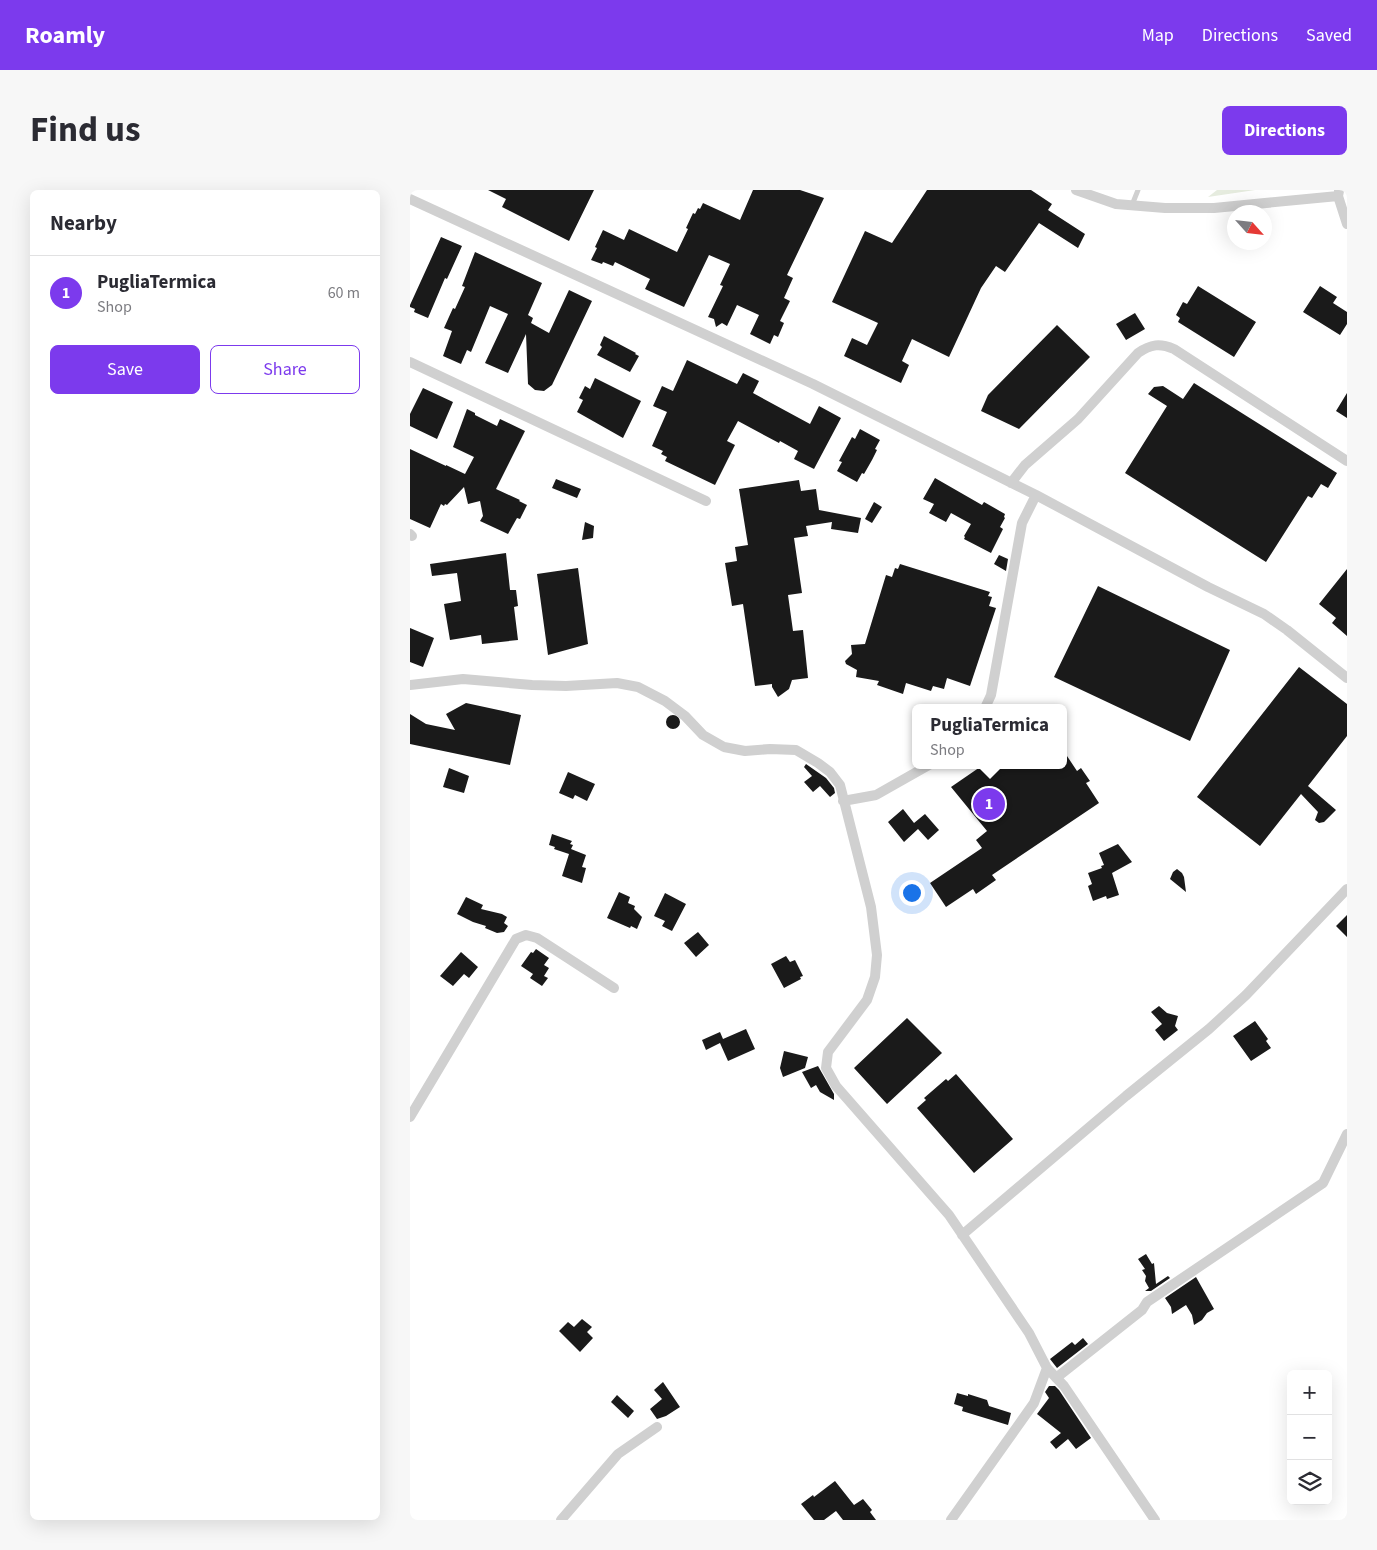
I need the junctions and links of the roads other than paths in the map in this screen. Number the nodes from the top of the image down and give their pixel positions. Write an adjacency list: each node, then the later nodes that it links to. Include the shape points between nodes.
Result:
1 (1076, 190): 5 (street, via 1116,204)
2 (1138, 190): 5 (lane)
3 (1339, 193): 5 (street, via 1214,208); 6 (street)
4 (410, 198): 9 (street, via 813,384)
5 (1131, 205)
6 (1347, 224)
7 (410, 362): 11 (street)
8 (1347, 461): 9 (street, via 1174,349 1156,344 1138,354 1078,418 1025,465)
9 (1011, 483): 10 (street)
10 (1036, 495): 12 (street, via 1264,614); 14 (street, via 1022,523)
11 (706, 501)
12 (1347, 678)
13 (410, 685): 16 (street, via 463,679 557,686 616,683 638,688 665,700 703,735 724,747 745,751 796,750 833,775 840,784)
14 (987, 704)
15 (922, 769): 16 (street, via 876,794)
16 (843, 801): 21 (street, via 871,907 877,955 875,977 867,1000 828,1052 826,1068 836,1086 949,1215)
17 (1347, 889): 21 (street, via 1209,1029)
18 (614, 988): 19 (street, via 537,938 522,935 516,938)
19 (410, 1117)
20 (1347, 1134): 23 (street, via 1324,1183 1146,1302 1142,1310)
21 (962, 1235): 22 (street, via 1029,1332)
22 (1047, 1368): 23 (street); 26 (street, via 1034,1403)
23 (1056, 1378): 27 (street)
24 (657, 1427): 25 (street, via 618,1454)
25 (561, 1520)
26 (952, 1520)
27 (1155, 1520)

